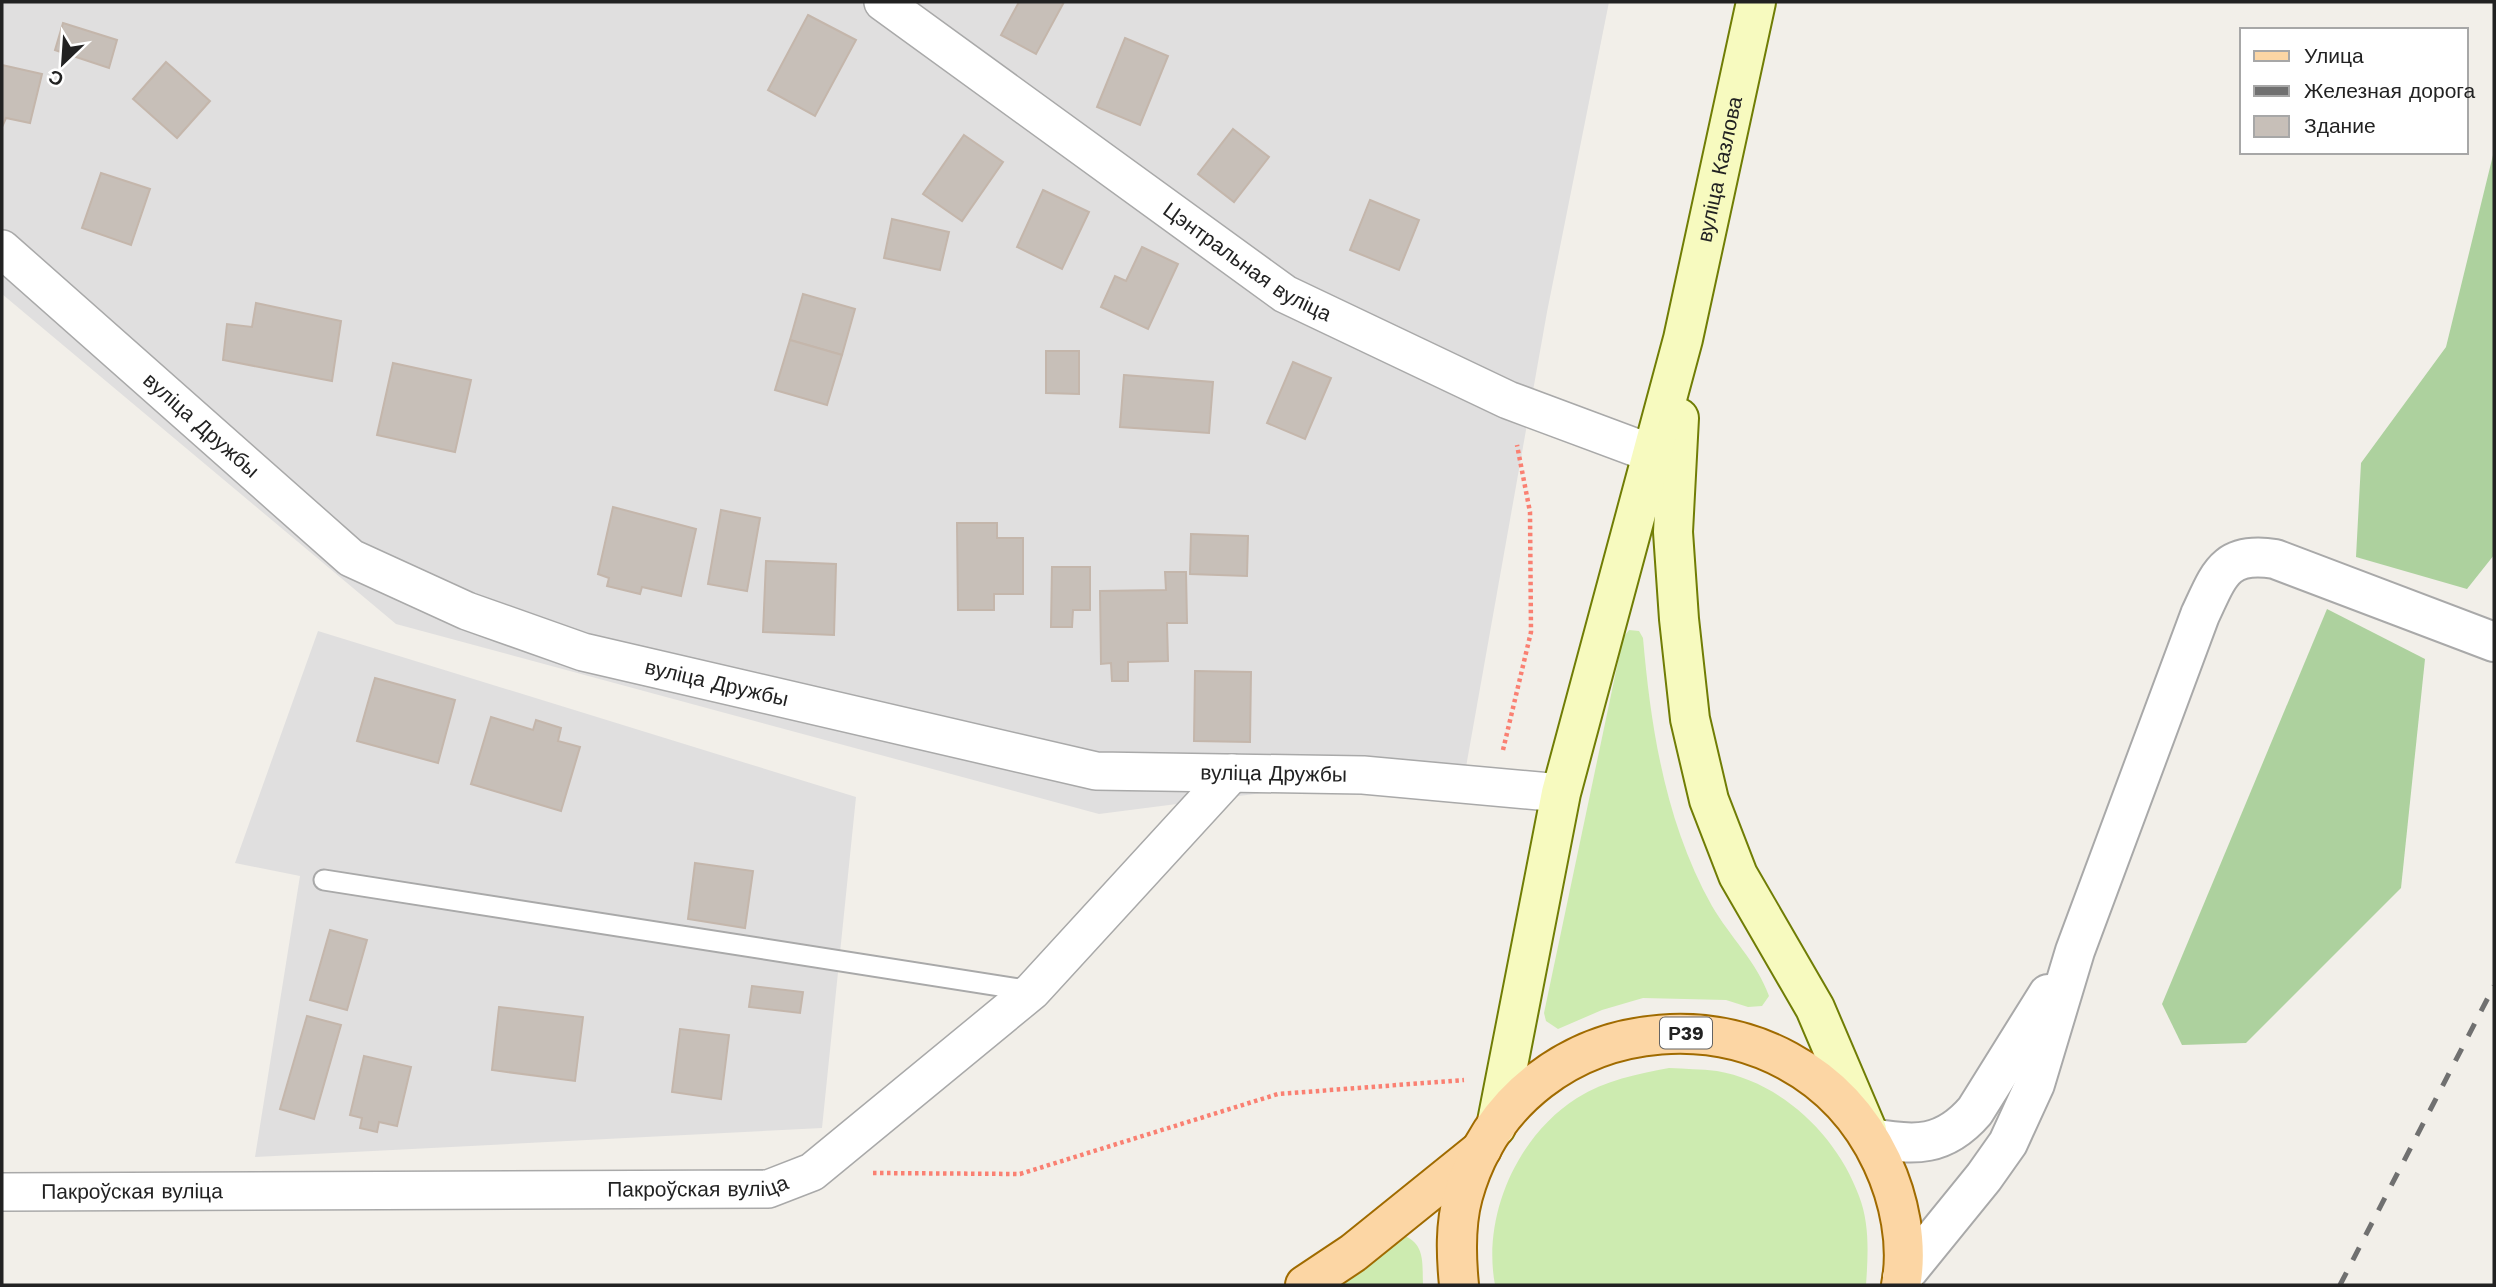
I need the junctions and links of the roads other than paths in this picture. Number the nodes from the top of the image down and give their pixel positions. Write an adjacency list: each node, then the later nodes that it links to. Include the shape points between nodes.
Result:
1 (883, 2): 5 (street, Цэнтральная вуліца, via 1285,293 1508,400)
2 (1756, 2): 4 (main road, вуліца Казлова)
3 (2, 249): 7 (street, вуліца Дружбы, via 351,558 467,611 583,652 1096,771)
4 (1683, 339): 5 (main road); 13 (main road, via 1673,532 1690,719 1709,800 1738,875 1815,1008)
5 (1653, 454): 8 (main road)
6 (2494, 642): 10 (street, via 2275,559 2248,557 2223,568 2200,615)
7 (1232, 773): 8 (street, вуліца Дружбы, via 1363,775); 11 (street, Пакроўская вуліца)
8 (1561, 793): 12 (main road)
9 (324, 880): 11 (lane)
10 (2075, 951): 13 (street, via 1961,1128 1942,1138 1909,1145); 15 (street, via 2035,1084 2008,1143)
11 (1032, 991): 14 (street, Пакроўская вуліца, via 812,1172 768,1189)
12 (1489, 1138): 13 (main road, Р39, via 1539,1080 1593,1048 1654,1032 1717,1034 1778,1054 1830,1089); 16 (main road, Р39, via 1353,1253); 17 (main road, Р39, via 1463,1196 1456,1246)
13 (1871, 1138): 15 (main road, Р39, via 1891,1182 1902,1230)
14 (2, 1192)
15 (1901, 1282)
16 (1305, 1285)
17 (1459, 1285)

